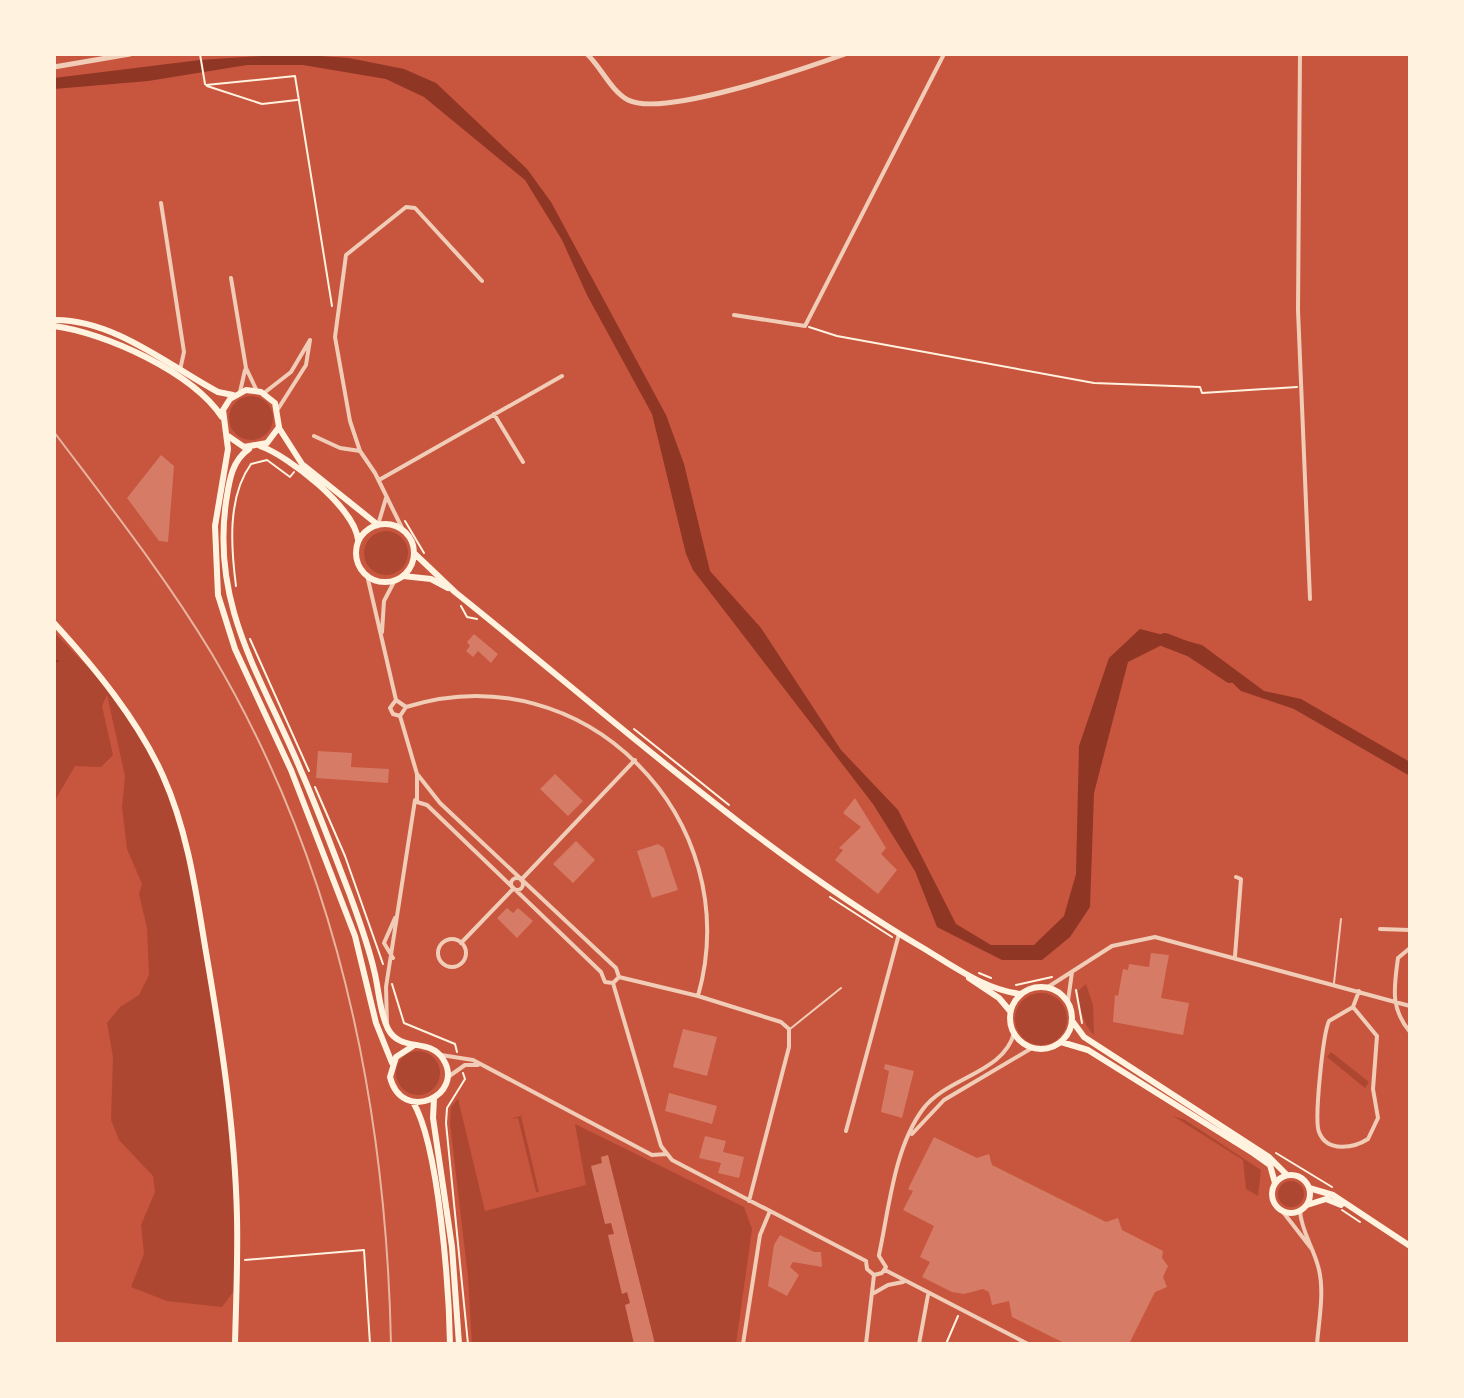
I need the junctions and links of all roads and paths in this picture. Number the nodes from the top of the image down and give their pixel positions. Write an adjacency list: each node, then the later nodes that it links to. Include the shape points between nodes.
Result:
1 (130, 54): 7 (street)
2 (200, 54): 8 (path)
3 (587, 54): 4 (street, via 618,92 644,104 774,79)
4 (845, 54)
5 (944, 54): 16 (street)
6 (1300, 54): 20 (street, via 1296,191)
7 (54, 67)
8 (206, 85): 9 (path, via 262,104); 9 (path, via 295,76)
9 (299, 100): 13 (path)
10 (161, 203): 18 (street, via 184,352)
11 (231, 278): 17 (street)
12 (482, 281): 31 (street, via 424,214 406,207 346,255 336,327 350,421)
13 (333, 311)
14 (734, 315): 16 (street)
15 (54, 323): 18 (main road, via 91,325); 25 (main road, via 89,332 170,372 203,395)
16 (805, 326): 20 (path, via 1094,383 1200,387 1202,393)
17 (246, 368): 21 (street); 22 (street)
18 (180, 370): 22 (main road, via 218,392)
19 (562, 376): 24 (street)
20 (1302, 387): 47 (street)
21 (261, 392): 22 (main road); 23 (main road); 23 (street, via 291,372 310,340 306,365)
22 (238, 393): 25 (main road)
23 (278, 409): 26 (main road)
24 (494, 414): 32 (street); 34 (street)
25 (222, 417): 27 (main road)
26 (279, 427): 29 (main road); 37 (main road, via 302,464)
27 (228, 436): 30 (main road); 114 (main road, via 215,526 221,610 355,936)
28 (314, 436): 31 (street)
29 (260, 446): 30 (main road); 39 (main road, via 286,457 346,512 355,524)
30 (250, 448): 104 (main road, via 232,472 225,512 224,571 231,609 350,896)
31 (360, 451): 34 (street)
32 (523, 462)
33 (295, 471): 46 (path, via 290,477 267,460 251,464 243,477 233,529)
34 (379, 480): 35 (street)
35 (387, 495): 36 (street); 37 (street)
36 (395, 514): 38 (street); 41 (path, via 414,532)
37 (378, 525): 38 (main road); 39 (main road)
38 (403, 530): 40 (main road)
39 (358, 544): 42 (main road, via 357,559)
40 (414, 553): 43 (main road); 45 (main road)
41 (426, 558)
42 (367, 575): 44 (main road); 50 (street)
43 (403, 576): 44 (main road); 45 (main road, via 431,579)
44 (395, 580): 50 (street, via 384,601)
45 (455, 592): 75 (main road, via 769,845 848,904)
46 (237, 594)
47 (1310, 599)
48 (54, 623): 140 (main road, via 130,722 162,773 181,822 230,1108)
49 (248, 632): 57 (path, via 306,758)
50 (382, 634): 51 (street)
51 (396, 700): 52 (street); 53 (street, via 390,708)
52 (406, 707): 53 (street); 55 (street, via 457,697 512,698 580,720)
53 (400, 716): 56 (street)
54 (626, 722): 64 (path)
55 (635, 760): 67 (street); 97 (street, via 670,802 702,876 708,919)
56 (417, 774): 59 (street); 60 (street)
57 (309, 776)
58 (312, 783): 87 (path)
59 (427, 786): 60 (street); 61 (street)
60 (418, 789): 62 (street)
61 (434, 796): 63 (street); 67 (street)
62 (415, 799): 63 (street); 65 (street)
63 (426, 806): 65 (street); 68 (street)
64 (733, 808)
65 (412, 819): 70 (street)
66 (1236, 877): 71 (street, via 1241,879)
67 (521, 880): 68 (street, via 522,888); 80 (street)
68 (513, 889): 76 (street); 82 (street)
69 (1231, 915): 71 (street)
70 (397, 916): 79 (street); 79 (street, via 384,938)
71 (1238, 916): 78 (street)
72 (1341, 919): 90 (lane)
73 (1380, 929): 74 (street)
74 (1410, 930)
75 (899, 934): 81 (main road); 120 (street)
76 (461, 943): 76 (street, via 452,939 441,944 437,955 443,965 462,963 466,952)
77 (1410, 948): 99 (street, via 1398,958)
78 (1235, 956): 84 (street, via 1165,938 1140,938 1097,953); 90 (street)
79 (393, 958): 87 (street)
80 (610, 965): 82 (street); 85 (street)
81 (960, 971): 96 (main road); 102 (main road)
82 (601, 972): 89 (street, via 605,982)
83 (978, 972): 86 (path)
84 (1072, 972): 88 (street); 91 (street)
85 (619, 977): 89 (street); 97 (street)
86 (992, 979)
87 (389, 980): 104 (street); 113 (path, via 404,1023 455,1044)
88 (1062, 980): 92 (path, via 1056,976); 93 (street)
89 (613, 983): 124 (street)
90 (1334, 984): 95 (street)
91 (1070, 985): 98 (street); 105 (path, via 1076,987)
92 (1012, 986)
93 (1048, 987): 96 (main road); 98 (main road)
94 (841, 988): 106 (lane)
95 (1359, 991): 99 (street); 101 (street)
96 (1021, 994): 102 (main road)
97 (698, 996): 106 (street)
98 (1068, 1001): 103 (main road)
99 (1394, 1002): 100 (street); 107 (street)
100 (1410, 1006)
101 (1353, 1007): 101 (street, via 1329,1021 1323,1045 1318,1128 1327,1142 1340,1147 1368,1139 1378,1118 1373,1089 1377,1036)
102 (1010, 1011): 108 (main road)
103 (1073, 1022): 109 (main road); 125 (main road, via 1084,1037 1269,1157)
104 (387, 1026): 110 (main road, via 394,1038)
105 (1085, 1027)
106 (789, 1029): 129 (street, via 789,1047)
107 (1410, 1032)
108 (1014, 1033): 111 (main road); 121 (street, via 1003,1056 930,1101)
109 (1061, 1042): 111 (main road); 127 (main road, via 1088,1050 1253,1153 1270,1165)
110 (413, 1046): 112 (main road); 114 (main road)
111 (1032, 1048): 121 (street, via 944,1100)
112 (441, 1055): 113 (street); 117 (main road)
113 (457, 1057): 115 (street)
114 (392, 1063): 119 (main road, via 395,1090)
115 (484, 1065): 116 (street); 124 (street, via 652,1155)
116 (460, 1068): 117 (street); 122 (path, via 465,1079 447,1108)
117 (448, 1077): 118 (main road)
118 (434, 1098): 119 (main road); 151 (main road)
119 (413, 1102): 150 (main road, via 427,1134)
120 (846, 1131)
121 (910, 1135): 139 (street)
122 (448, 1139)
123 (1273, 1151): 126 (path)
124 (667, 1154): 129 (street, via 679,1166)
125 (1287, 1175): 127 (main road); 128 (main road, via 1302,1179)
126 (1320, 1180)
127 (1275, 1183): 135 (main road, via 1272,1200)
128 (1309, 1188): 130 (main road); 131 (main road, via 1333,1195)
129 (749, 1201): 133 (street)
130 (1307, 1205): 131 (main road, via 1326,1199); 134 (main road)
131 (1352, 1209): 137 (main road)
132 (1342, 1210): 136 (path)
133 (770, 1211): 141 (street); 152 (street, via 760,1235)
134 (1300, 1211): 135 (main road); 138 (street)
135 (1283, 1212): 138 (street)
136 (1370, 1228)
137 (1410, 1246)
138 (1313, 1251): 157 (street, via 1319,1269)
139 (879, 1255): 141 (street); 142 (street)
140 (236, 1261): 148 (main road); 149 (path, via 364,1250)
141 (866, 1261): 143 (street)
142 (885, 1270): 143 (street); 144 (street)
143 (874, 1275): 145 (street)
144 (903, 1282): 145 (street); 146 (street)
145 (872, 1295): 153 (street)
146 (928, 1295): 147 (street); 154 (street)
147 (961, 1311): 155 (path); 156 (street)
148 (235, 1344)
149 (370, 1344)
150 (450, 1344)
151 (459, 1344)
152 (743, 1344)
153 (866, 1344)
154 (919, 1344)
155 (946, 1344)
156 (1028, 1344)
157 (1317, 1344)

